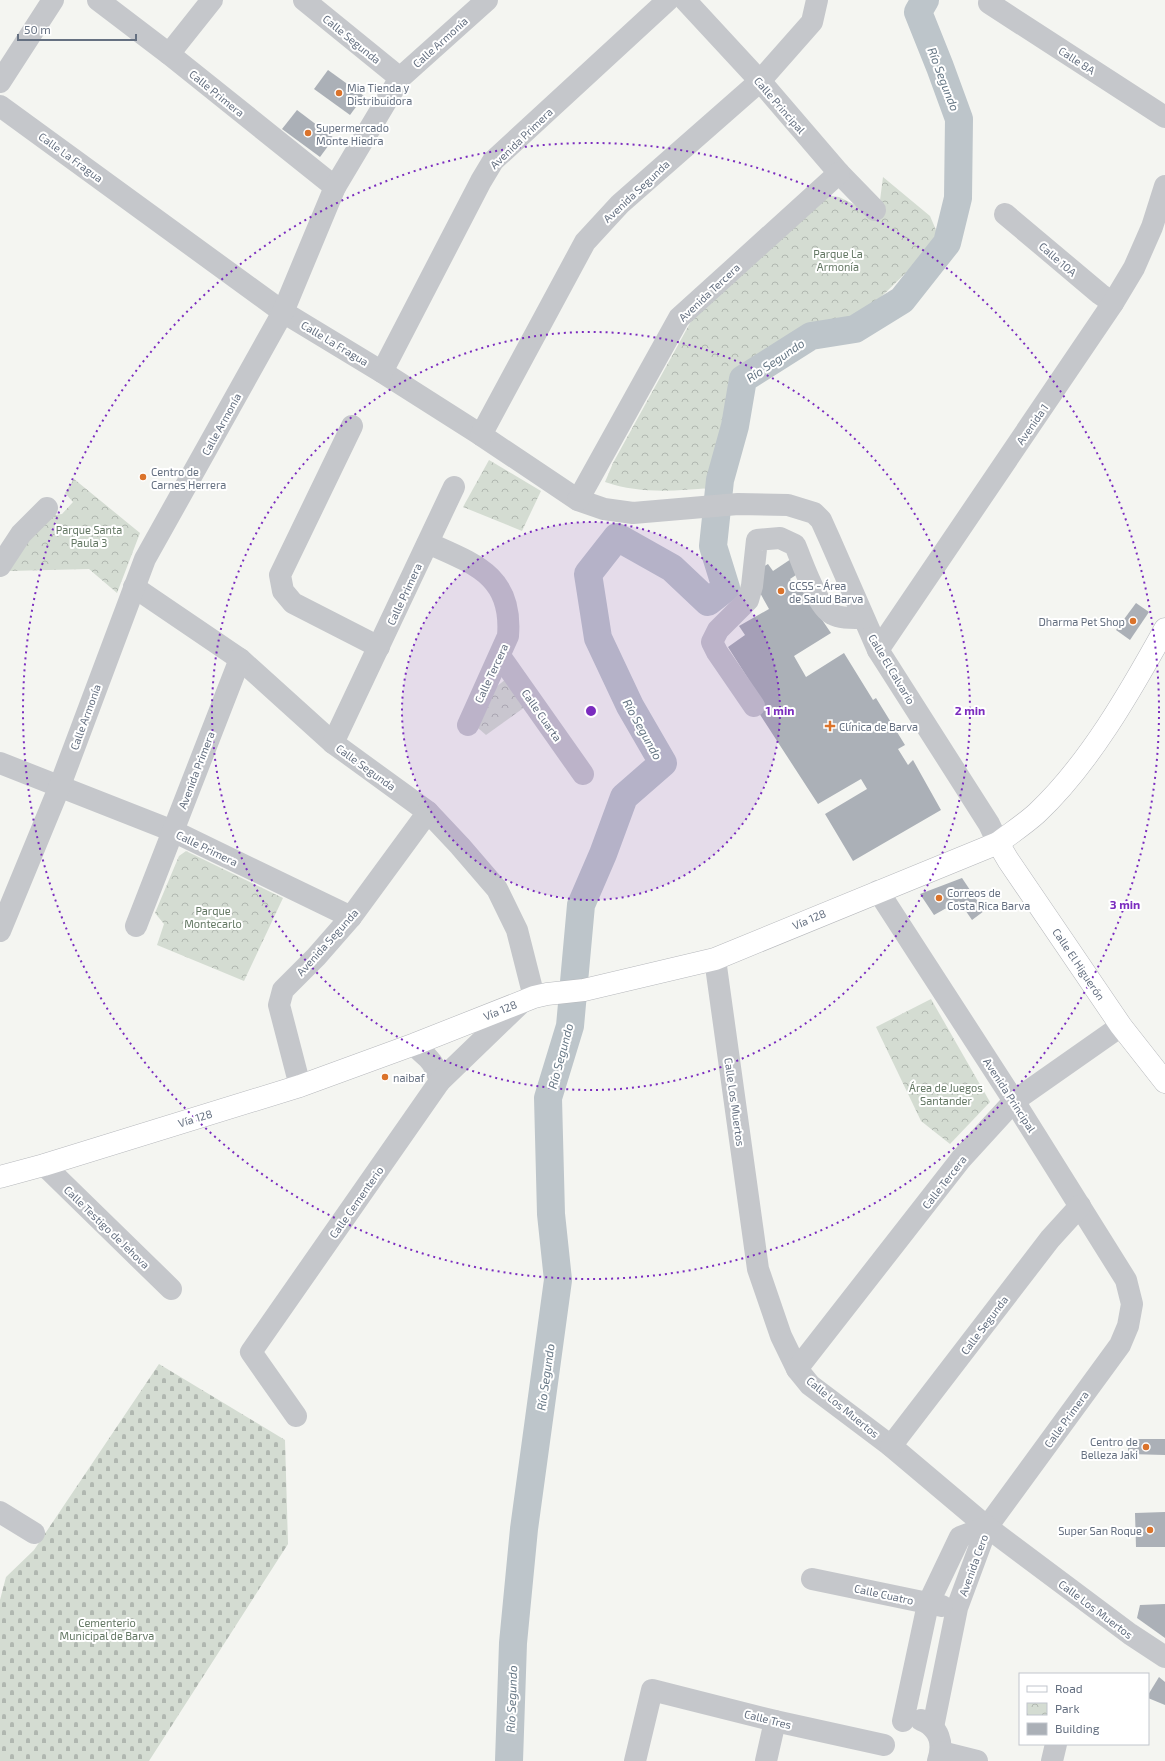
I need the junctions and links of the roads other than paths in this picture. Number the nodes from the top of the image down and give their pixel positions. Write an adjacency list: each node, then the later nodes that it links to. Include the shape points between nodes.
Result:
1 (53, 0): 13 (street)
2 (98, 0): 10 (street, Calle Primera)
3 (212, 0): 10 (street)
4 (304, 0): 11 (street, Calle Segunda)
5 (487, 0): 11 (street, Calle Armonía)
6 (668, 0): 23 (street, Avenida Primera, via 493,161)
7 (685, 0): 12 (street, Calle Principal)
8 (818, 0): 12 (street, Avenida Segunda, via 812,22)
9 (989, 3): 15 (street, Calle 8A)
10 (169, 54): 17 (street, Calle Primera)
11 (400, 78): 17 (street, Calle Armonía)
12 (760, 81): 16 (street, Calle Principal); 25 (street, Avenida Segunda, via 620,204 586,242)
13 (0, 82)
14 (0, 106): 22 (street, Calle La Fragua)
15 (1165, 117)
16 (839, 173): 19 (street, Calle Principal); 27 (street, Avenida Tercera, via 679,318)
17 (335, 187): 22 (street, Calle Armonía)
18 (1165, 187): 21 (street, Avenida 1, via 1152,227 1134,268)
19 (875, 210)
20 (1005, 214): 21 (street, Calle 10A)
21 (1113, 303): 38 (street, Avenida 1)
22 (283, 312): 23 (street, Calle La Fragua); 34 (street, Calle Armonía, via 145,559)
23 (382, 372): 25 (street, Calle La Fragua)
24 (352, 426): 37 (street, via 280,575 283,591 292,603)
25 (481, 435): 27 (street, Calle La Fragua)
26 (454, 487): 30 (street, Calle Primera)
27 (578, 500): 28 (street, Calle La Fragua, via 604,509 633,513)
28 (738, 504): 32 (street, Calle El Calvario, via 788,505 814,513 820,520)
29 (47, 508): 31 (street, via 21,534)
30 (428, 543): 37 (street, Calle Primera); 39 (street, Calle Tercera, via 474,563 490,576 501,591 510,620 508,636)
31 (0, 566)
32 (844, 574): 33 (street); 35 (street, Calle El Calvario)
33 (812, 586): 35 (street, via 831,614 842,618); 41 (street, via 795,545 780,538 756,540 752,586 748,600 718,630 712,642)
34 (134, 587): 40 (street, Calle Segunda); 46 (street, Calle Armonía)
35 (863, 618): 38 (street, Calle El Calvario)
36 (1165, 630): 49 (main road, Vía 128, via 1112,719 1066,784 1036,814)
37 (379, 647): 43 (street, Calle Primera)
38 (878, 650): 49 (street, Calle El Calvario, via 989,824)
39 (500, 656): 42 (street, Calle Tercera); 45 (street, Calle Cuarta)
40 (240, 659): 43 (street, Calle Segunda); 48 (street, Avenida Primera)
41 (754, 706)
42 (468, 725)
43 (333, 743): 47 (street, Calle Segunda)
44 (0, 763): 46 (street)
45 (583, 774)
46 (59, 788): 48 (street, Calle Primera); 53 (street, Calle Armonía)
47 (428, 812): 51 (street, Avenida Segunda); 55 (street, Calle Segunda, via 497,889 517,930)
48 (173, 831): 51 (street, Calle Primera); 52 (street, Avenida Primera)
49 (998, 843): 50 (main road, Vía 128); 56 (main road, Calle El Higuerón)
50 (878, 891): 54 (main road, Vía 128); 61 (street, Avenida Principal)
51 (351, 917): 60 (street, Avenida Segunda, via 283,990 279,1005)
52 (136, 926)
53 (0, 931)
54 (715, 959): 55 (main road, Vía 128, via 584,990); 67 (street, Calle Los Muertos, via 758,1269 780,1336)
55 (534, 997): 57 (main road, Vía 128); 58 (street, Calle Cementerio)
56 (1121, 1026): 59 (main road, Calle El Higuerón); 61 (street, Calle Tercera)
57 (415, 1044): 58 (street, via 436,1067); 60 (main road, Vía 128)
58 (440, 1081): 68 (street, Calle Cementerio, via 251,1352)
59 (1165, 1082)
60 (300, 1086): 62 (main road, Vía 128)
61 (1014, 1101): 64 (street, Avenida Principal); 67 (street, Calle Tercera, via 961,1159)
62 (44, 1165): 63 (main road, Vía 128); 65 (street, Calle Testigo de Jehova)
63 (0, 1177)
64 (1080, 1206): 66 (street, Avenida Principal, via 1126,1280); 69 (street, Calle Segunda, via 1050,1239)
65 (171, 1289)
66 (1132, 1304): 71 (street, Calle Primera, via 1128,1326 1120,1345)
67 (797, 1369): 69 (street, Calle Los Muertos, via 810,1384)
68 (296, 1416)
69 (891, 1446): 71 (street, Calle Los Muertos)
70 (0, 1512): 72 (street)
71 (987, 1527): 74 (street, Avenida Cero, via 960,1537); 75 (street, Avenida Cero); 76 (street, Calle Los Muertos, via 1130,1634)
72 (34, 1533)
73 (812, 1579): 74 (street, Calle Cuatro)
74 (928, 1604): 75 (street, Calle Cuatro); 78 (street, Avenida Cero)
75 (957, 1608): 79 (street, Avenida Cero)
76 (1165, 1657)
77 (776, 1721): 81 (street, Calle Tres); 83 (street, Calle Tres, via 652,1690); 84 (street)
78 (903, 1721): 79 (street, via 919,1719); 81 (street, via 890,1730)
79 (933, 1727): 82 (street, via 940,1738)
80 (1056, 1745): 86 (street)
81 (885, 1753)
82 (940, 1756): 85 (street)
83 (635, 1761)
84 (766, 1761)
85 (977, 1761)
86 (1052, 1761)

